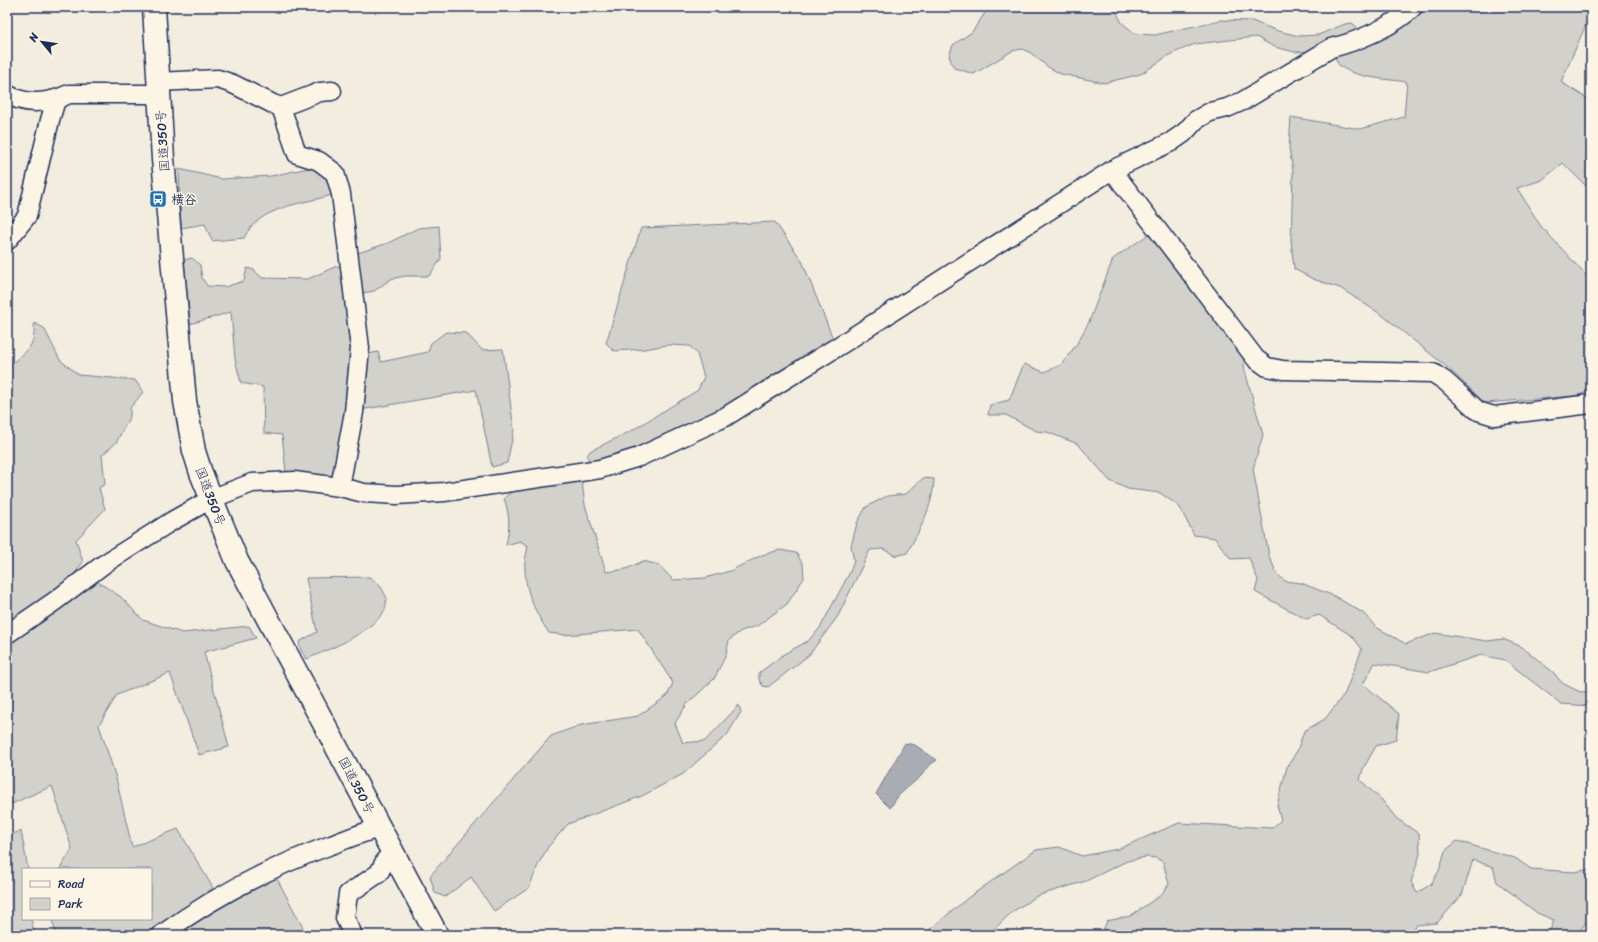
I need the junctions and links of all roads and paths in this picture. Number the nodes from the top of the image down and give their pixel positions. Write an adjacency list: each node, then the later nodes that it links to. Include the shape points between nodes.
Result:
1 (154, 7): 3 (highway, 国道350号)
2 (1413, 7): 8 (street, via 1371,34 1331,48 1243,101 1210,112 1196,120 1172,142)
3 (158, 88): 6 (street, via 69,94); 7 (street, via 218,79); 12 (highway, 国道350号, via 185,401 194,451)
4 (332, 91): 7 (street, via 320,92)
5 (7, 94): 6 (street, via 29,102)
6 (56, 100): 9 (street, via 27,216)
7 (281, 107): 11 (street, via 297,154 319,161 335,173 341,194 360,348 354,412)
8 (1112, 170): 10 (street, via 1256,360 1267,367 1283,370 1433,373 1478,411 1494,416); 11 (street, via 725,417 639,457 600,469 444,492 397,495 364,493)
9 (7, 241)
10 (1591, 404)
11 (340, 487): 12 (street, via 294,481 252,483)
12 (211, 499): 13 (street, via 104,564); 14 (highway, 国道350号, via 237,561)
13 (7, 634)
14 (380, 828): 15 (highway, 国道350号); 17 (street, via 270,870 213,900)
15 (394, 854): 16 (highway, 国道350号); 18 (street, via 386,859 379,874 348,894 345,918)
16 (432, 933)
17 (161, 935)
18 (354, 935)

